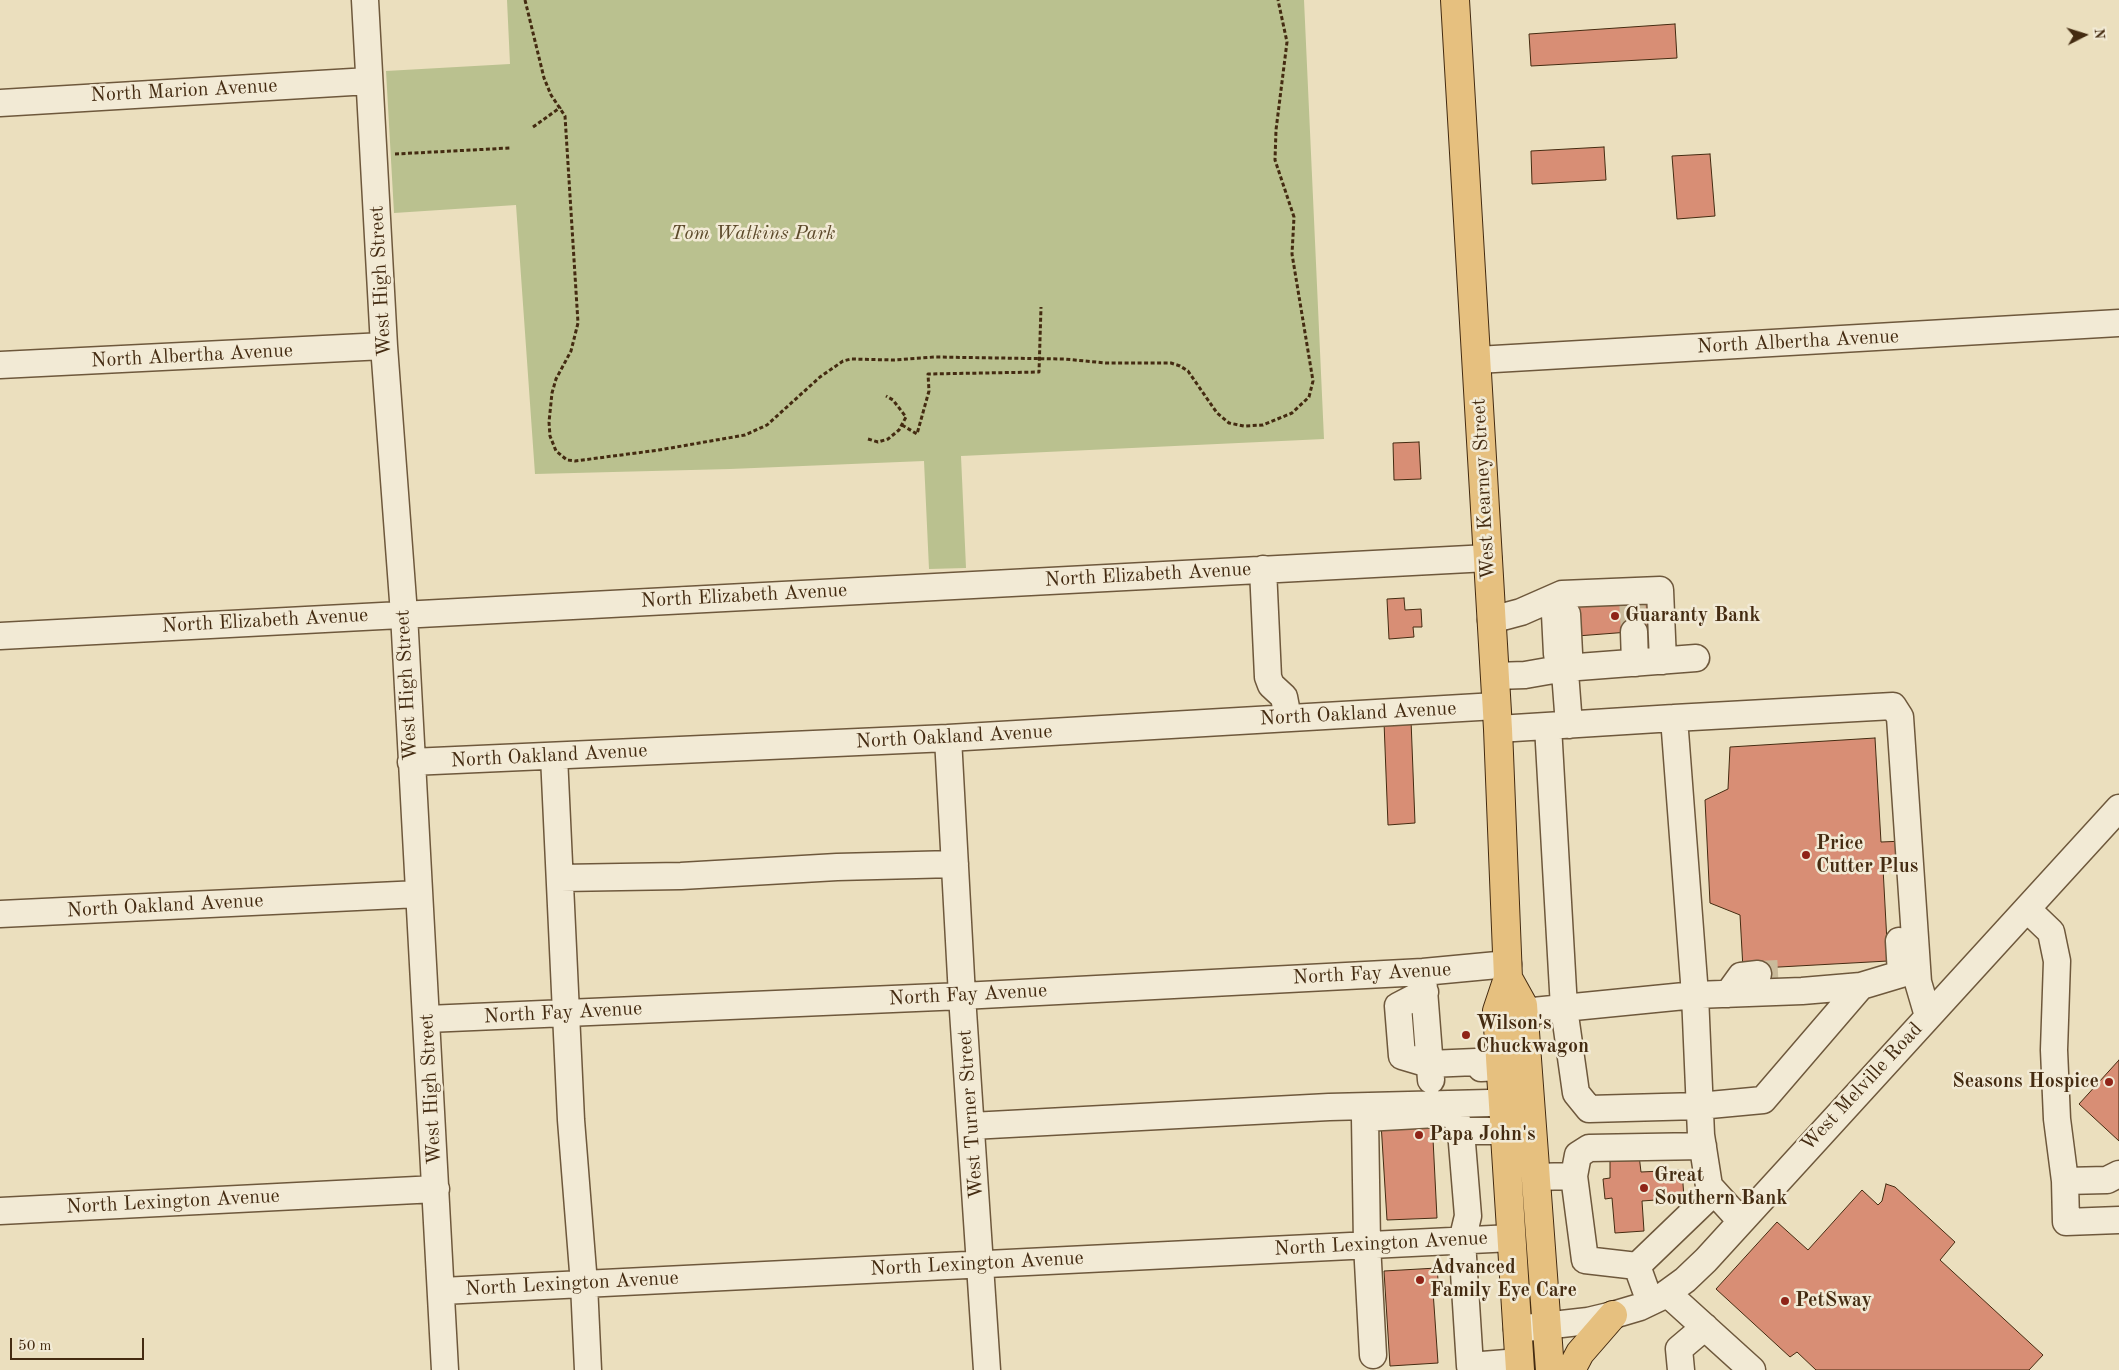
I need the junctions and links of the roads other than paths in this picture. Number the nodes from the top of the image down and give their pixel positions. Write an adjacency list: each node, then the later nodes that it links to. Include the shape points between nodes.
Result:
1 (365, 0): 3 (street, West High Street)
2 (1455, 0): 7 (main road, West Kearney Street)
3 (369, 80): 4 (street, North Marion Avenue); 6 (street, West High Street)
4 (0, 103)
5 (2119, 323): 7 (street, North Albertha Avenue)
6 (384, 346): 8 (street, North Albertha Avenue); 12 (street, West High Street)
7 (1477, 360): 9 (main road, West Kearney Street)
8 (0, 365)
9 (1488, 558): 10 (street, North Elizabeth Avenue); 13 (main road, West Kearney Street)
10 (1263, 569): 12 (street, North Elizabeth Avenue); 21 (street, via 1268,678 1284,697)
11 (1562, 600): 13 (street); 17 (street, via 1660,590); 19 (street, via 1567,614 1569,654)
12 (404, 614): 15 (street, North Elizabeth Avenue); 27 (street, West High Street)
13 (1491, 620): 20 (main road, West Kearney Street)
14 (1634, 632): 18 (street)
15 (0, 636)
16 (1696, 658): 17 (street)
17 (1663, 661): 18 (street)
18 (1635, 663): 19 (street)
19 (1564, 664): 20 (street, via 1525,676); 24 (street)
20 (1495, 676): 22 (main road, West Kearney Street)
21 (1288, 718): 22 (street, North Oakland Avenue); 25 (street, North Oakland Avenue)
22 (1497, 718): 24 (street, North Oakland Avenue); 35 (main road, West Kearney Street)
23 (1674, 718): 24 (street, North Oakland Avenue); 40 (street); 45 (street, North Oakland Avenue, via 1893,706 1900,717 1918,982)
24 (1558, 726): 42 (street)
25 (948, 738): 26 (street, North Oakland Avenue); 29 (street, West Turner Street)
26 (554, 756): 27 (street, North Oakland Avenue); 30 (street)
27 (411, 762): 32 (street, West High Street)
28 (2119, 808): 33 (street, West Melville Road)
29 (955, 864): 30 (street); 41 (street, West Turner Street)
30 (561, 878): 44 (street)
31 (1895, 885): 37 (street, via 1901,974)
32 (420, 894): 34 (street, North Oakland Avenue); 46 (street, West High Street)
33 (2027, 909): 45 (street, West Melville Road); 57 (street, via 2051,932 2057,961 2054,1050 2057,1119)
34 (0, 914)
35 (1508, 971): 36 (street, North Fay Avenue); 43 (main road, West Kearney Street); 47 (main road, West Kearney Street, via 1497,1011)
36 (1424, 982): 41 (street, North Fay Avenue); 47 (street, via 1398,1006 1402,1056 1429,1064 1431,1080 1476,1077)
37 (1861, 986): 38 (street); 49 (street, via 1763,1100)
38 (1802, 991): 39 (street); 39 (street, via 1791,974 1768,974 1741,976)
39 (1728, 994): 40 (street)
40 (1695, 995): 42 (street); 49 (street)
41 (962, 996): 44 (street, North Fay Avenue); 50 (street, West Turner Street)
42 (1564, 1008): 43 (street); 49 (street, via 1576,1093 1589,1109)
43 (1523, 1012): 56 (main road, West Kearney Street)
44 (567, 1013): 46 (street, North Fay Avenue); 68 (street)
45 (1928, 1016): 61 (street, West Melville Road)
46 (427, 1020): 58 (street, West High Street)
47 (1491, 1068): 52 (main road, West Kearney Street)
48 (1489, 1103): 50 (street, via 1319,1107)
49 (1700, 1106): 53 (street)
50 (971, 1126): 66 (street, West Turner Street)
51 (1461, 1131): 52 (street); 64 (street, via 1468,1216); 65 (street, via 1454,1113 1365,1118)
52 (1505, 1131): 63 (main road, West Kearney Street)
53 (1703, 1146): 55 (street, via 1588,1148 1578,1155); 59 (street, via 1709,1186)
54 (2119, 1174): 57 (street, via 2107,1180)
55 (1574, 1176): 56 (street); 67 (street, via 1585,1260)
56 (1535, 1177): 72 (main road, West Kearney Street)
57 (2065, 1181): 62 (street, via 2066,1222)
58 (436, 1189): 60 (street, North Lexington Avenue); 69 (street, West High Street)
59 (1714, 1192): 61 (street); 67 (street)
60 (0, 1211)
61 (1740, 1220): 70 (street, West Melville Road, via 1685,1280)
62 (2119, 1220)
63 (1512, 1238): 64 (street, North Lexington Avenue); 74 (main road, West Kearney Street)
64 (1462, 1241): 65 (street, North Lexington Avenue); 77 (street, via 1470,1366)
65 (1367, 1244): 66 (street, North Lexington Avenue); 75 (street)
66 (981, 1264): 68 (street, North Lexington Avenue); 81 (street, West Turner Street)
67 (1637, 1266): 70 (street)
68 (584, 1284): 69 (street, North Lexington Avenue); 80 (street)
69 (442, 1291): 79 (street, West High Street)
70 (1658, 1297): 71 (street, West Melville Road); 73 (street)
71 (1613, 1315): 72 (street, West Melville Road); 83 (main road, via 1580,1353)
72 (1546, 1325): 74 (street, West Melville Road); 82 (main road, West Kearney Street)
73 (1705, 1327): 76 (street); 78 (street)
74 (1518, 1329): 77 (main road, West Kearney Street)
75 (1373, 1355)
76 (1680, 1359): 84 (street)
77 (1520, 1366)
78 (1744, 1366)
79 (445, 1370)
80 (588, 1370)
81 (987, 1370)
82 (1550, 1370)
83 (1571, 1370)
84 (1663, 1370)

